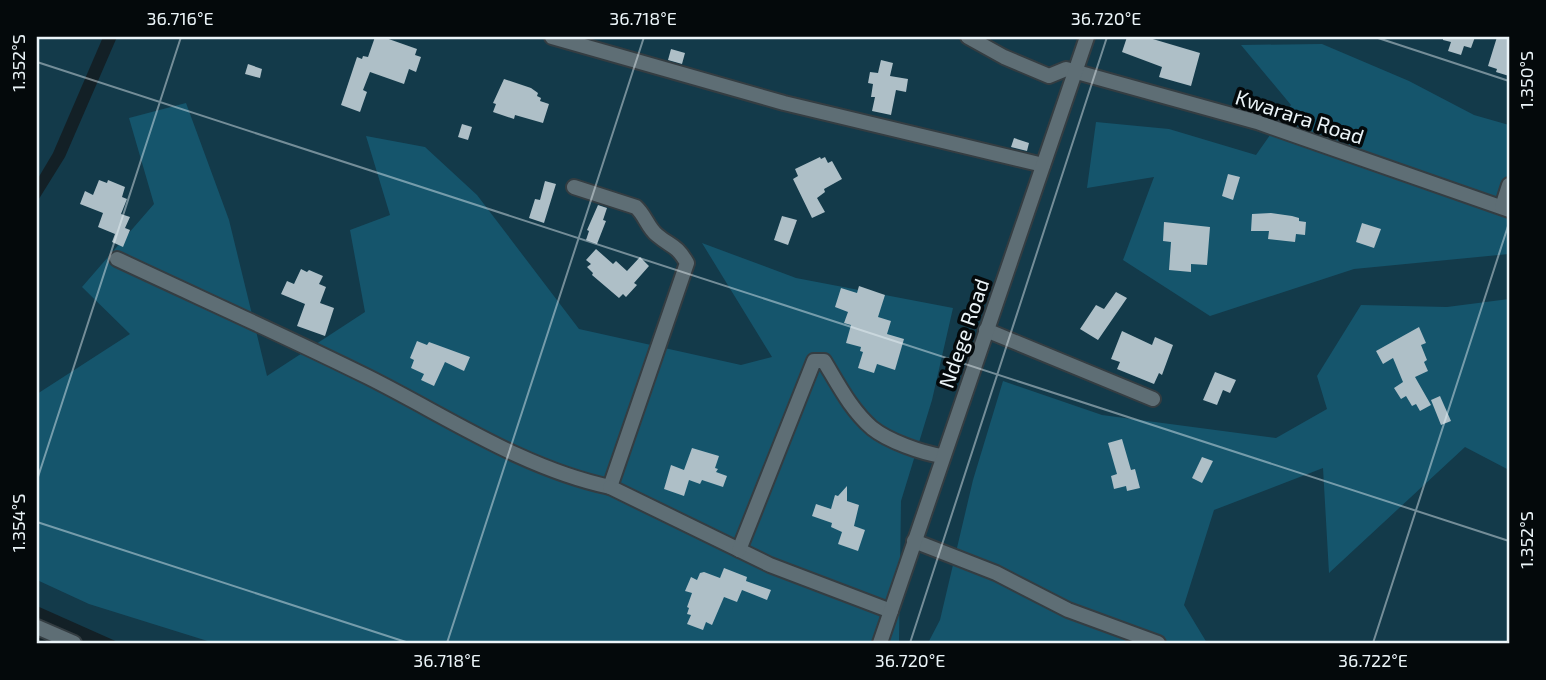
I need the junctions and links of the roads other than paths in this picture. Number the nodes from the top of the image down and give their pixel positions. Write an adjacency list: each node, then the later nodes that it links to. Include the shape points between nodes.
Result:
1 (552, 37): 5 (street, via 784,103)
2 (968, 37): 4 (street, Kwarara Road, via 1049,76 1066,68)
3 (1087, 37): 4 (street, Ndege Road)
4 (1074, 73): 5 (street, Ndege Road); 8 (street, Kwarara Road, via 1257,122)
5 (1043, 164): 10 (street, Ndege Road)
6 (1509, 185): 8 (street)
7 (574, 187): 13 (street, via 636,206 655,233 674,245 687,263)
8 (1506, 209)
9 (117, 259): 13 (street, via 368,377 512,454)
10 (986, 330): 11 (street); 12 (street, Ndege Road)
11 (1153, 399)
12 (942, 456): 14 (street, Ndege Road); 15 (street, via 872,428 846,398 824,361 814,361)
13 (610, 487): 15 (street)
14 (914, 541): 16 (street, Ndege Road); 20 (street, via 996,573 1068,610)
15 (739, 550): 16 (street)
16 (891, 611): 19 (street, Ndege Road)
17 (37, 627): 18 (street)
18 (74, 643)
19 (880, 643)
20 (1158, 643)

